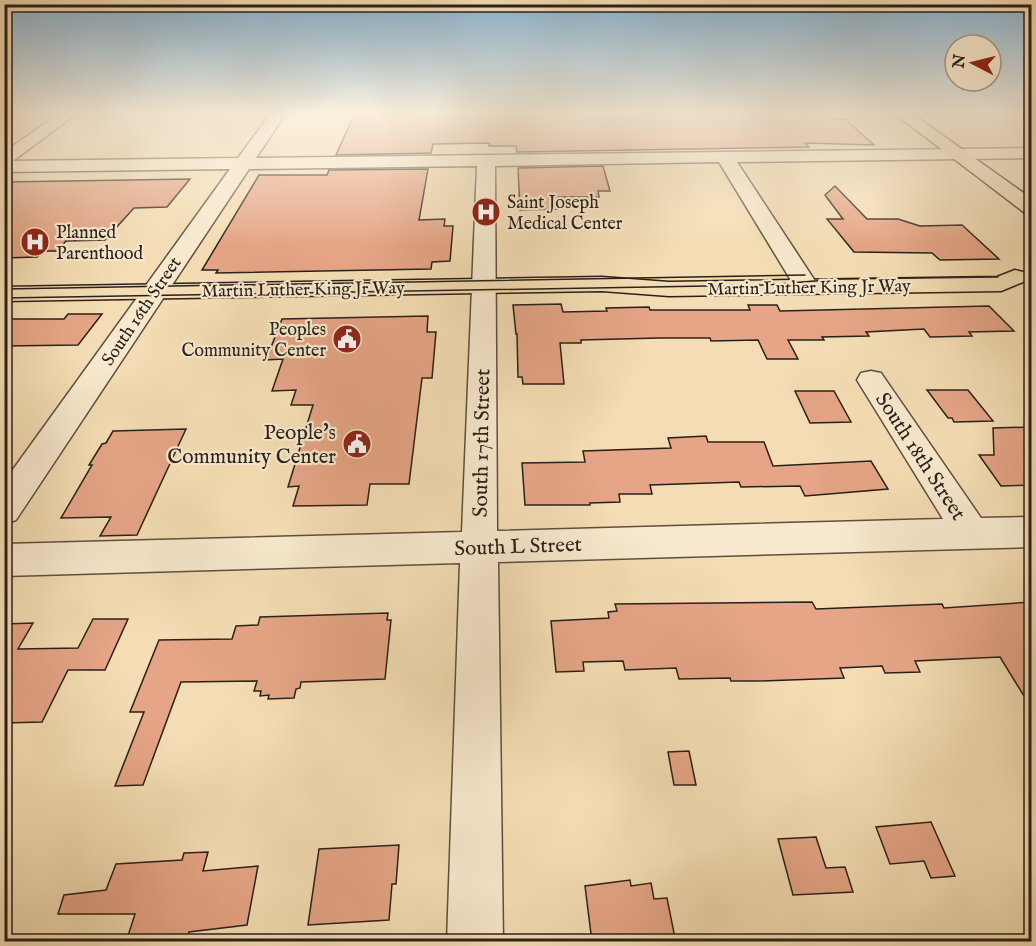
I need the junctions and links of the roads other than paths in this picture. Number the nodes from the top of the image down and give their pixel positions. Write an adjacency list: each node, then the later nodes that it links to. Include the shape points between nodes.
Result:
1 (247, 157): 8 (street, South 16th Street)
2 (684, 157): 7 (street)
3 (699, 157): 6 (street)
4 (743, 157): 6 (street)
5 (963, 157): 10 (main road)
6 (725, 158): 12 (street)
7 (486, 160): 8 (street); 13 (street, South 17th Street)
8 (243, 163): 9 (street); 14 (street, South 16th Street)
9 (5, 164)
10 (1032, 208)
11 (1023, 276): 12 (main road, Martin Luther King Jr Way, via 1001,284)
12 (802, 279): 13 (main road, Martin Luther King Jr Way, via 669,289 602,284)
13 (484, 286): 14 (main road, Martin Luther King Jr Way); 20 (street, South 17th Street)
14 (155, 291): 15 (main road, Martin Luther King Jr Way); 17 (street, South 16th Street)
15 (4, 294)
16 (871, 380): 19 (street, South 18th Street)
17 (4, 510)
18 (1032, 532): 19 (street, South L Street)
19 (971, 533): 20 (street, South L Street)
20 (480, 548): 21 (street, South L Street); 22 (street, South 17th Street)
21 (4, 560)
22 (475, 942)

